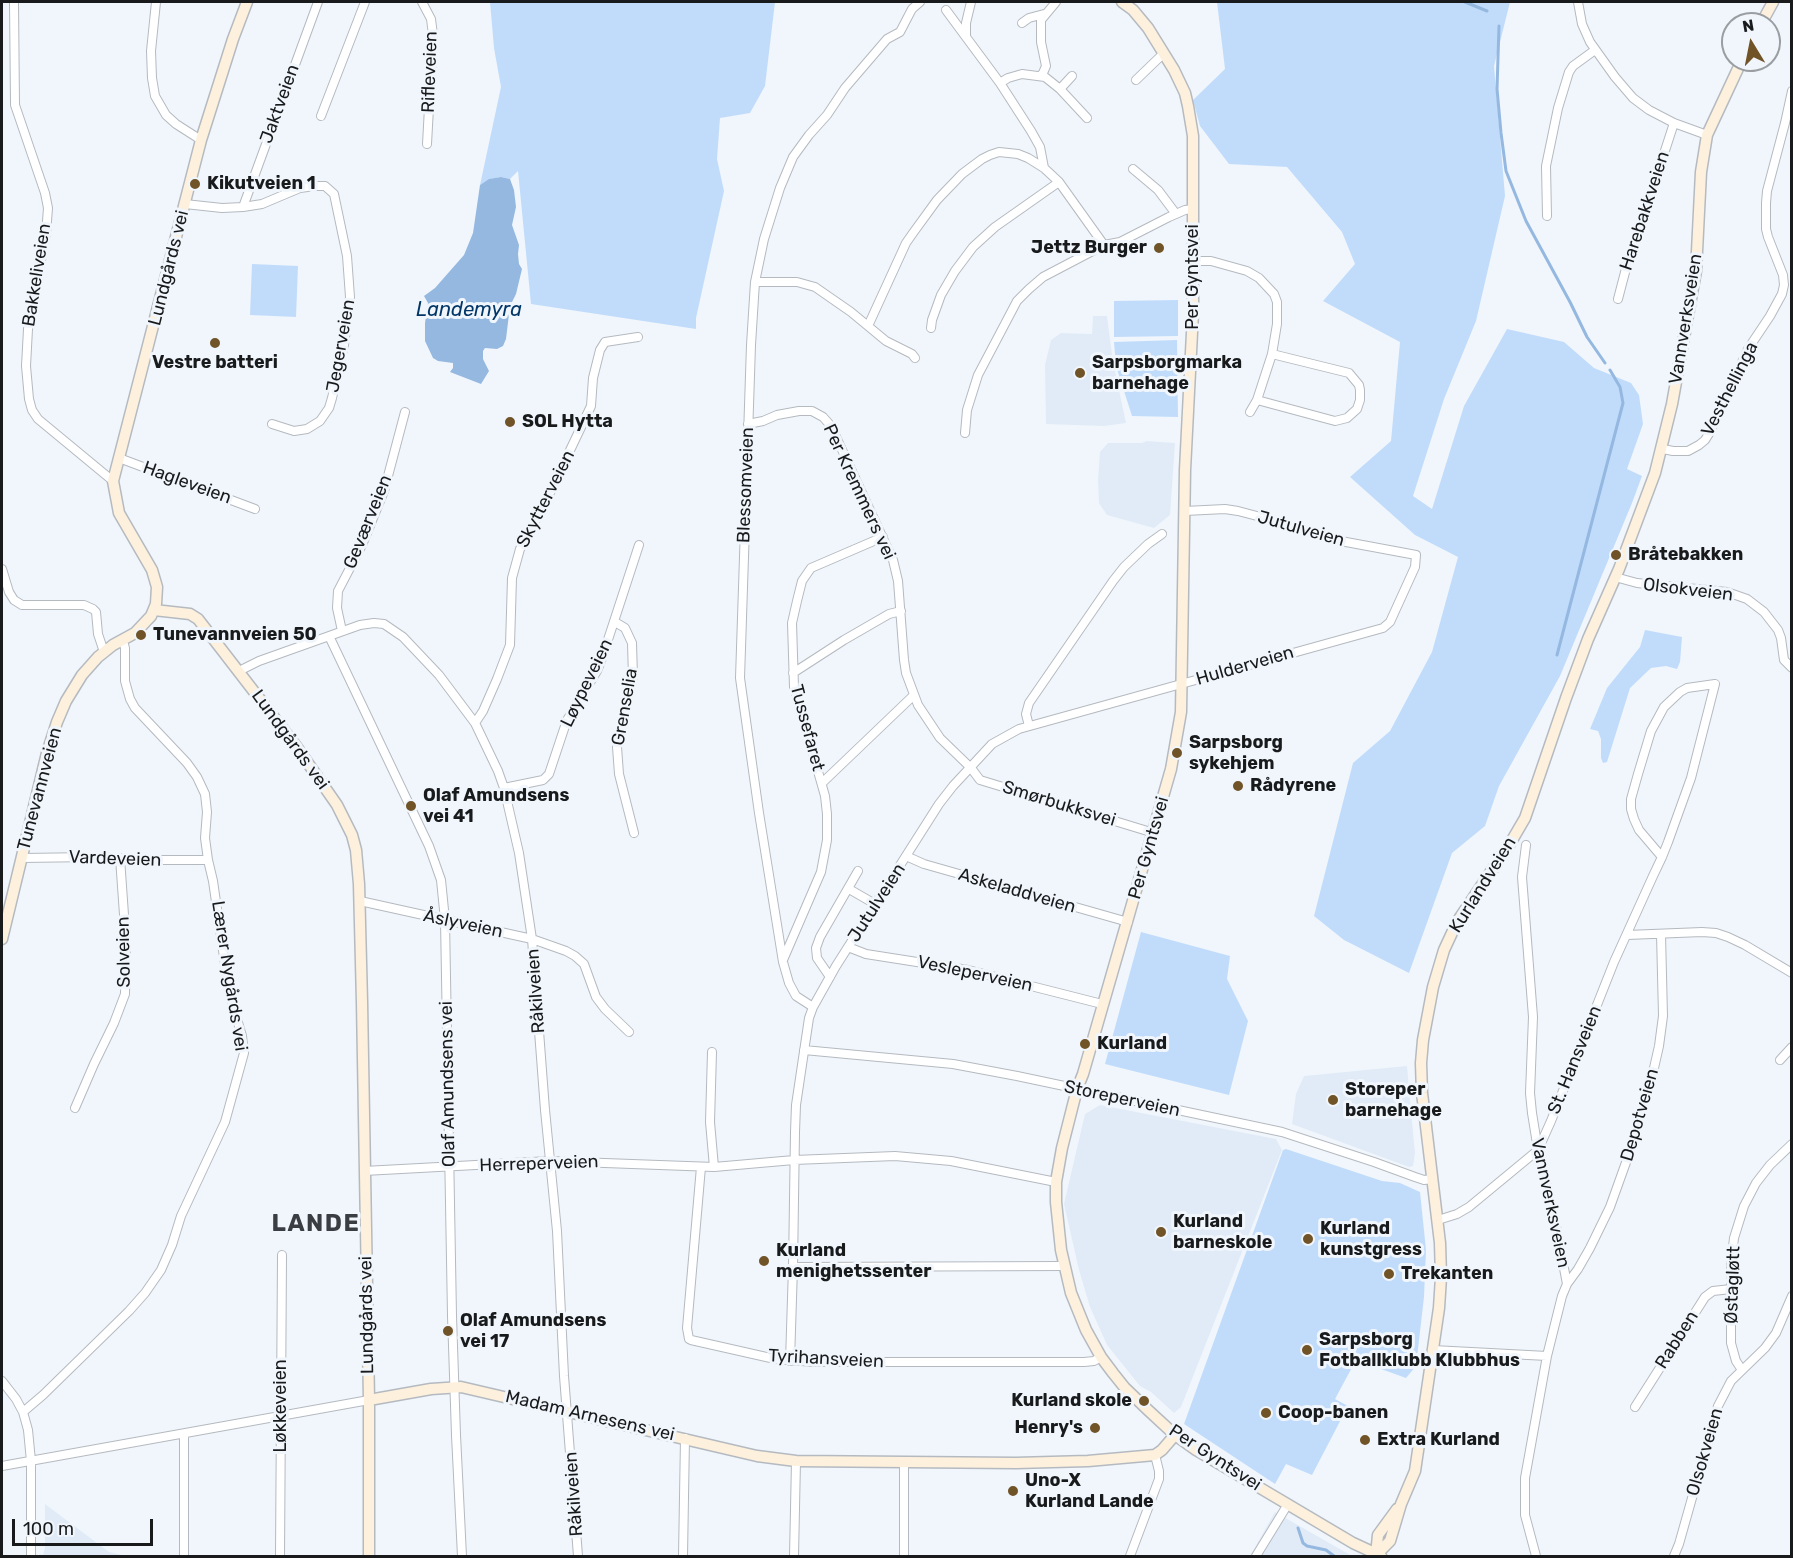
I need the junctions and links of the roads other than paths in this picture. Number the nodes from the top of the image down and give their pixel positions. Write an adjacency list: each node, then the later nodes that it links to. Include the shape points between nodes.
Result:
1 (14, 2): 56 (street, Bakkeliveien, via 15,105 48,208 28,329 29,399 38,419)
2 (156, 2): 29 (street, via 151,51 155,96 176,124)
3 (247, 2): 29 (street, Lundgårds vei)
4 (318, 2): 35 (street, Jaktveien)
5 (365, 2): 25 (street)
6 (422, 2): 30 (street, Rifleveien, via 431,19 433,35)
7 (920, 2): 41 (street, Blessomveien, via 900,32 887,39 845,88 793,157 772,212)
8 (971, 2): 15 (street)
9 (1056, 2): 13 (street)
10 (1122, 2): 17 (street, Per Gyntsvei, via 1148,28)
11 (1578, 2): 16 (street, via 1582,24)
12 (946, 10): 15 (street)
13 (1044, 14): 14 (street); 19 (street, via 1041,42 1046,66)
14 (1022, 23)
15 (966, 38): 22 (street)
16 (1595, 50): 27 (street, via 1633,98); 38 (street, via 1573,66 1566,78 1546,166)
17 (1164, 53): 21 (street); 36 (street, Per Gyntsvei, via 1188,106 1193,136)
18 (1737, 72): 28 (street, Vannverksveien)
19 (1040, 76): 22 (street, via 1022,74); 23 (street)
20 (1072, 76): 23 (street)
21 (1136, 80)
22 (1000, 83): 31 (street, via 1040,147)
23 (1060, 89): 26 (street)
24 (1791, 90): 54 (street, Vesthellinga, via 1766,203 1768,237 1784,274 1782,294 1743,357 1705,440 1688,451)
25 (321, 116)
26 (1087, 118)
27 (1674, 123): 28 (street); 42 (street, Harebakkveien)
28 (1707, 135): 54 (street, Vannverksveien, via 1696,271)
29 (201, 140): 34 (street, Lundgårds vei)
30 (427, 144)
31 (1044, 168): 33 (street); 43 (street, via 1018,154 999,153 982,159 962,174 937,200 906,243)
32 (1133, 169): 37 (street, via 1158,190)
33 (1059, 182): 39 (street); 44 (street, via 973,247 941,295)
34 (185, 204): 35 (street, Jegerveien); 55 (street, Lundgårds vei)
35 (243, 207): 51 (street, Jegerveien, via 306,187 328,188 338,206 349,274 346,333 329,408 320,421 307,429 294,431)
36 (1193, 209): 37 (street); 40 (street, Per Gyntsvei)
37 (1176, 214): 39 (street, via 1120,242)
38 (1548, 216)
39 (1104, 245): 53 (street, via 1043,277 1017,301 978,375 967,410)
40 (1194, 261): 46 (street, via 1247,271 1270,287 1277,302); 58 (street, Per Gyntsvei)
41 (755, 282): 43 (street, via 805,283 837,301); 52 (street, Blessomveien)
42 (1618, 299)
43 (868, 326): 47 (street)
44 (931, 328)
45 (638, 337): 77 (street, Skytterveien, via 605,342 600,350 591,406 520,549 512,578 510,645)
46 (1272, 354): 48 (street); 48 (street, via 1349,373 1359,385 1359,404 1347,418 1335,420)
47 (915, 358)
48 (1257, 400): 50 (street)
49 (405, 412): 68 (street, Geværveien, via 384,491 339,591 337,608)
50 (1250, 412)
51 (272, 424)
52 (748, 424): 60 (street, Per Kremmers vei, via 799,411 812,411 823,417 831,426); 101 (street, Blessomveien, via 740,678)
53 (965, 433)
54 (1663, 449): 64 (street, Vannverksveien)
55 (119, 458): 56 (street, Lundgårds vei); 57 (street, Hagleveien)
56 (113, 481): 65 (street, Lundgårds vei, via 119,513 155,580 158,594)
57 (255, 509)
58 (1185, 511): 62 (street, Jutulveien, via 1238,511 1330,539); 75 (street, Per Gyntsvei)
59 (1162, 534): 78 (street, via 1124,567 1106,590 1029,704)
60 (883, 537): 66 (street, Per Kremmers vei, via 893,560); 74 (street, Tussefaret, via 816,565 802,580 792,623)
61 (639, 545): 67 (street, Løypeveien)
62 (1416, 555): 75 (street, Hulderveien, via 1395,613 1383,628)
63 (2, 569): 71 (street, via 9,592 22,605 84,605 93,609)
64 (1616, 577): 72 (street, Olsokveien, via 1636,583 1727,592 1747,599 1778,630 1784,660); 121 (street, Kurlandveien, via 1588,639 1525,818 1457,922 1444,950 1425,1024 1421,1063)
65 (154, 610): 70 (street, Tunevannveien, via 147,622); 73 (street, Lundgårds vei, via 198,618)
66 (901, 611): 74 (street, via 889,614); 76 (street, Per Kremmers vei, via 904,660)
67 (615, 622): 81 (street, Løypeveien, via 597,671 567,720 549,774 543,780); 82 (street, Grenselia, via 628,631 632,643 633,677 617,747)
68 (342, 631): 69 (street, Råkilveien); 77 (street, Råkilveien, via 380,622 394,630 427,660)
69 (329, 636): 73 (street, Råkilveien); 94 (street, Olaf Amundsens vei, via 434,857)
70 (123, 641): 71 (street, Tunevannveien); 89 (street, Lærer Nygårds vei, via 130,699 187,763 205,794)
71 (104, 652): 87 (street, Tunevannveien, via 76,685 57,722)
72 (1791, 668)
73 (239, 671): 92 (street, Lundgårds vei, via 343,815 356,850)
74 (793, 673): 80 (street, Tussefaret, via 796,699)
75 (1183, 684): 78 (street, Hulderveien); 83 (street, Per Gyntsvei, via 1179,732)
76 (914, 695): 79 (street, Per Kremmers vei, via 933,730); 80 (street)
77 (476, 723): 81 (street, Råkilveien)
78 (1029, 726): 79 (street, Jutulveien, via 999,739)
79 (970, 768): 83 (street, Smørbukksvei, via 980,780); 85 (street, Jutulveien, via 939,804)
80 (822, 783): 101 (street, Tussefaret, via 827,814 825,857)
81 (504, 788): 99 (street, Råkilveien)
82 (634, 833)
83 (1154, 833): 95 (street, Per Gyntsvei)
84 (1526, 845): 114 (street, Vannverksveien, via 1522,877 1533,1017 1530,1093)
85 (906, 856): 93 (street, Jutulveien); 95 (street, Askeladdveien)
86 (1662, 857): 86 (street, St. Hansveien, via 1691,778 1715,684 1680,692 1664,707 1651,731 1631,809 1639,830); 97 (street, St. Hansveien)
87 (22, 858): 88 (street, Vardeveien); 98 (street, Tunevannveien)
88 (120, 858): 89 (street, Vardeveien); 112 (street, Solveien, via 125,994)
89 (208, 860): 139 (street, Lærer Nygårds vei, via 229,992 244,1049 230,1107 172,1245 145,1293)
90 (858, 871): 91 (street)
91 (849, 889): 93 (street); 103 (street, via 816,948 817,958)
92 (360, 901): 94 (street, Åslyveien); 120 (street, Lundgårds vei)
93 (875, 904): 100 (street, Jutulveien)
94 (445, 920): 99 (street, Åslyveien); 117 (street, Olaf Amundsens vei)
95 (1128, 922): 104 (street, Per Gyntsvei)
96 (1661, 934): 97 (street); 102 (street, via 1722,935); 127 (street, Depotveien, via 1663,1016 1654,1068 1610,1207)
97 (1627, 935): 114 (street, St. Hansveien)
98 (2, 939)
99 (532, 939): 106 (street, Åslyveien, via 580,960 596,997); 116 (street, Råkilveien)
100 (848, 947): 103 (street, Jutulveien); 104 (street, Vesleperveien, via 866,954 968,970)
101 (783, 962): 105 (street, Blessomveien, via 796,996)
102 (1791, 973)
103 (830, 977): 105 (street, Jutulveien)
104 (1102, 1004): 111 (street, Per Gyntsvei)
105 (813, 1006): 108 (street, Jutulveien)
106 (629, 1032)
107 (1791, 1047): 110 (street)
108 (804, 1050): 111 (street, Storeperveien, via 953,1064); 115 (street, Jutulveien)
109 (712, 1052): 119 (street, via 710,1122)
110 (1780, 1060)
111 (1077, 1089): 121 (street, Storeperveien, via 1282,1132 1414,1178); 122 (street, Per Gyntsvei)
112 (75, 1108)
113 (1791, 1144): 128 (street, Østagløtt, via 1756,1183 1744,1206 1732,1247)
114 (1538, 1150): 123 (street, St. Hansveien, via 1469,1207); 127 (street, Vannverksveien)
115 (794, 1160): 119 (street, Herreperveien); 122 (street, Herreperveien, via 895,1156 973,1165); 126 (street, Jutulveien)
116 (550, 1161): 117 (street, Herreperveien); 118 (street, Herreperveien); 140 (street, Råkilveien)
117 (448, 1167): 120 (street, Herreperveien); 136 (street, Olaf Amundsens vei)
118 (701, 1167): 119 (street, Herreperveien); 133 (street, Tyrihansveien, via 689,1339)
119 (714, 1167)
120 (364, 1171): 137 (street, Lundgårds vei)
121 (1433, 1179): 123 (street, Kurlandveien)
122 (1056, 1182): 125 (street, Per Gyntsvei)
123 (1438, 1220): 130 (street, Kurlandveien, via 1441,1277)
124 (282, 1255): 141 (street, Løkkeveien)
125 (1064, 1266): 126 (street); 132 (street, Per Gyntsvei, via 1079,1314)
126 (793, 1267): 133 (street, Jutulveien)
127 (1567, 1284): 131 (street, Vannverksveien)
128 (1731, 1290): 134 (street, Østagløtt, via 1732,1348); 138 (street, Rabben, via 1713,1291 1705,1297)
129 (1791, 1296): 134 (street, Olsokveien, via 1776,1333)
130 (1433, 1350): 131 (street); 151 (street, Kurlandveien, via 1417,1460 1401,1504 1378,1535)
131 (1547, 1356): 163 (street, Vannverksveien, via 1524,1492 1527,1526)
132 (1101, 1357): 133 (street, Tyrihansveien, via 1084,1362); 143 (street, Per Gyntsvei, via 1125,1388)
133 (790, 1361)
134 (1742, 1370): 164 (street, Olsokveien, via 1718,1406)
135 (2, 1381): 139 (street)
136 (454, 1386): 137 (street, Madam Arnesens vei); 140 (street, Madam Arnesens vei); 156 (street, Olaf Amundsens vei)
137 (369, 1400): 141 (street, Madam Arnesens vei); 155 (street, Lundgårds vei)
138 (1635, 1407)
139 (23, 1412): 146 (street)
140 (568, 1412): 144 (street, Madam Arnesens vei); 157 (street, Råkilveien)
141 (281, 1416): 142 (street, Madam Arnesens vei); 154 (street, Løkkeveien)
142 (184, 1434): 146 (street, Madam Arnesens vei); 153 (street)
143 (1175, 1435): 145 (street); 150 (street, Per Gyntsvei)
144 (685, 1438): 147 (street, Madam Arnesens vei); 158 (street)
145 (1155, 1455): 148 (street, Madam Arnesens vei, via 1033,1463); 161 (street, via 1159,1479)
146 (32, 1461): 149 (street, Madam Arnesens vei); 152 (street)
147 (796, 1461): 148 (street, Madam Arnesens vei); 159 (street)
148 (904, 1462): 160 (street)
149 (2, 1466)
150 (1288, 1504): 151 (street, Per Gyntsvei); 162 (street)
151 (1378, 1556)
152 (31, 1557)
153 (184, 1557)
154 (280, 1557)
155 (369, 1557)
156 (462, 1557)
157 (578, 1557)
158 (683, 1557)
159 (794, 1557)
160 (904, 1557)
161 (1130, 1557)
162 (1256, 1557)
163 (1536, 1557)
164 (1674, 1557)

